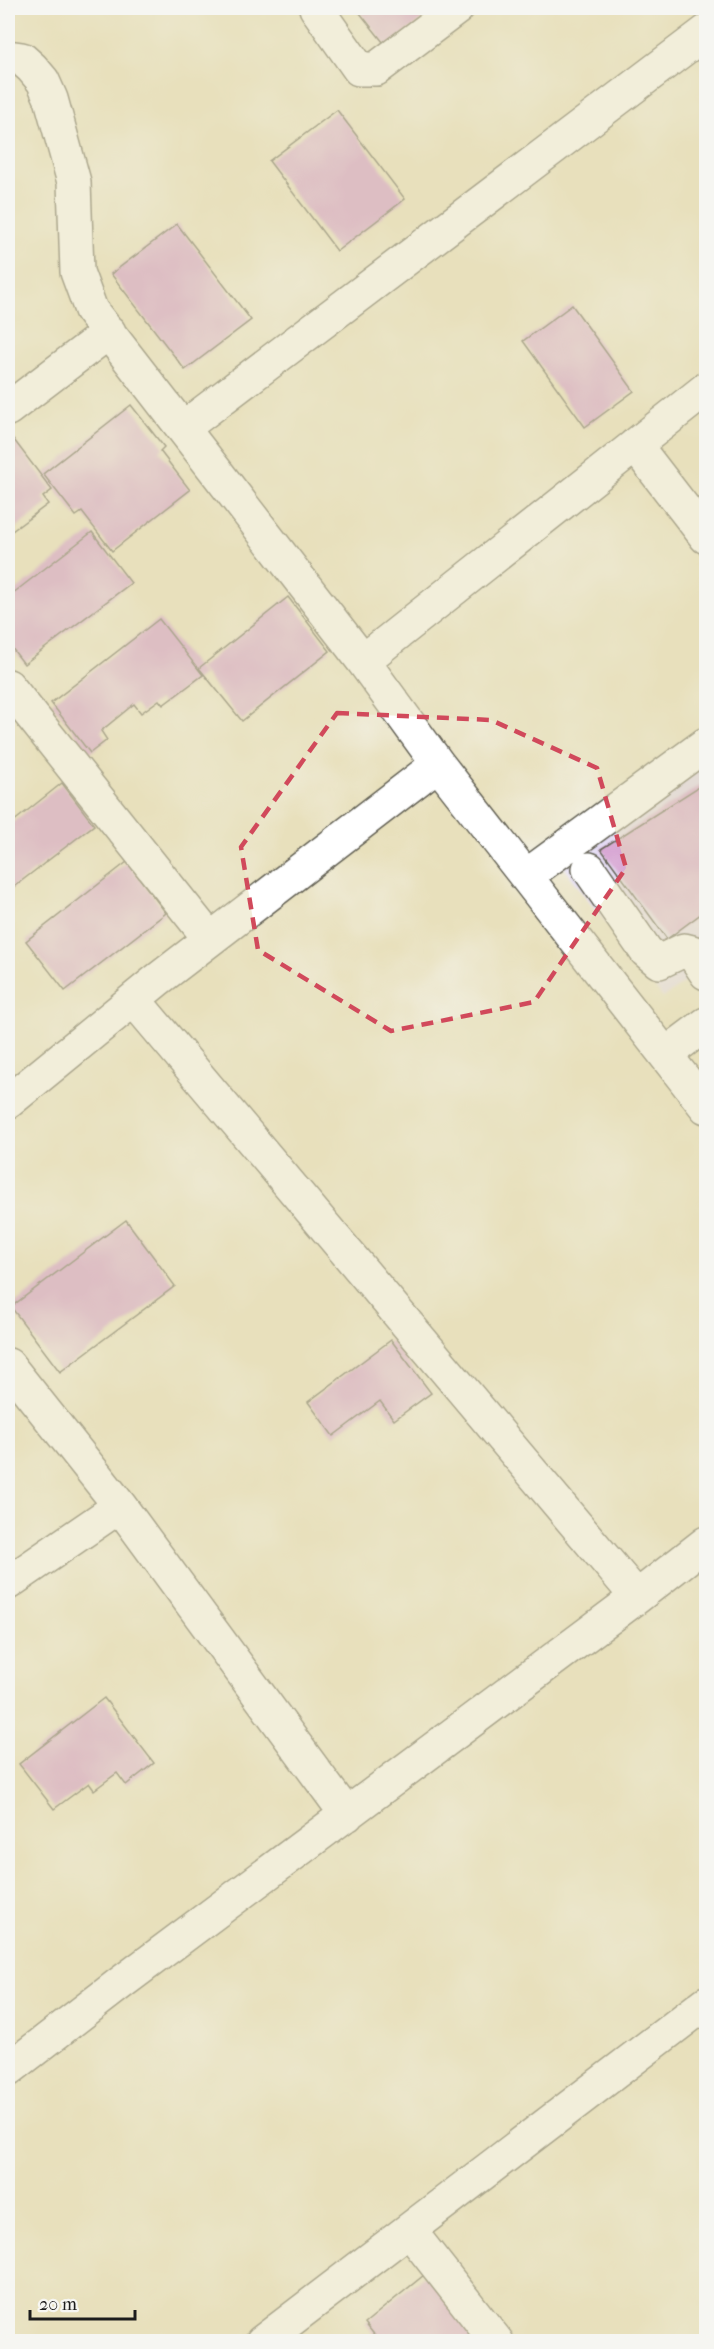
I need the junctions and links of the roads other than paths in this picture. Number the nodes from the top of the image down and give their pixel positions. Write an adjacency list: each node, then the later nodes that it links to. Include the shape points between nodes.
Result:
1 (316, 8): 2 (street, via 359,69 367,70 376,69)
2 (457, 8)
3 (706, 32): 8 (street)
4 (8, 57): 5 (street, via 22,59 32,68 51,99 74,182 77,272 91,310)
5 (109, 332): 7 (street); 8 (street)
6 (706, 389): 9 (street)
7 (8, 409)
8 (183, 428): 11 (street)
9 (635, 445): 10 (street); 11 (street)
10 (706, 537)
11 (363, 661): 14 (street)
12 (8, 686): 17 (street)
13 (706, 744): 15 (street)
14 (438, 764): 15 (street); 17 (street)
15 (526, 876): 16 (street)
16 (564, 924): 18 (street, via 597,881 646,951 659,963 684,950 692,952); 21 (street)
17 (210, 939): 19 (street)
18 (706, 973)
19 (134, 999): 22 (street); 28 (street)
20 (706, 1024): 21 (street)
21 (666, 1054): 23 (street)
22 (8, 1102)
23 (706, 1107)
24 (8, 1365): 25 (street)
25 (120, 1506): 27 (street); 29 (street)
26 (706, 1543): 28 (street)
27 (8, 1583)
28 (637, 1597): 29 (street)
29 (347, 1815): 31 (street)
30 (706, 2003): 32 (street)
31 (8, 2070)
32 (409, 2230): 33 (street); 34 (street)
33 (262, 2342)
34 (497, 2342)

